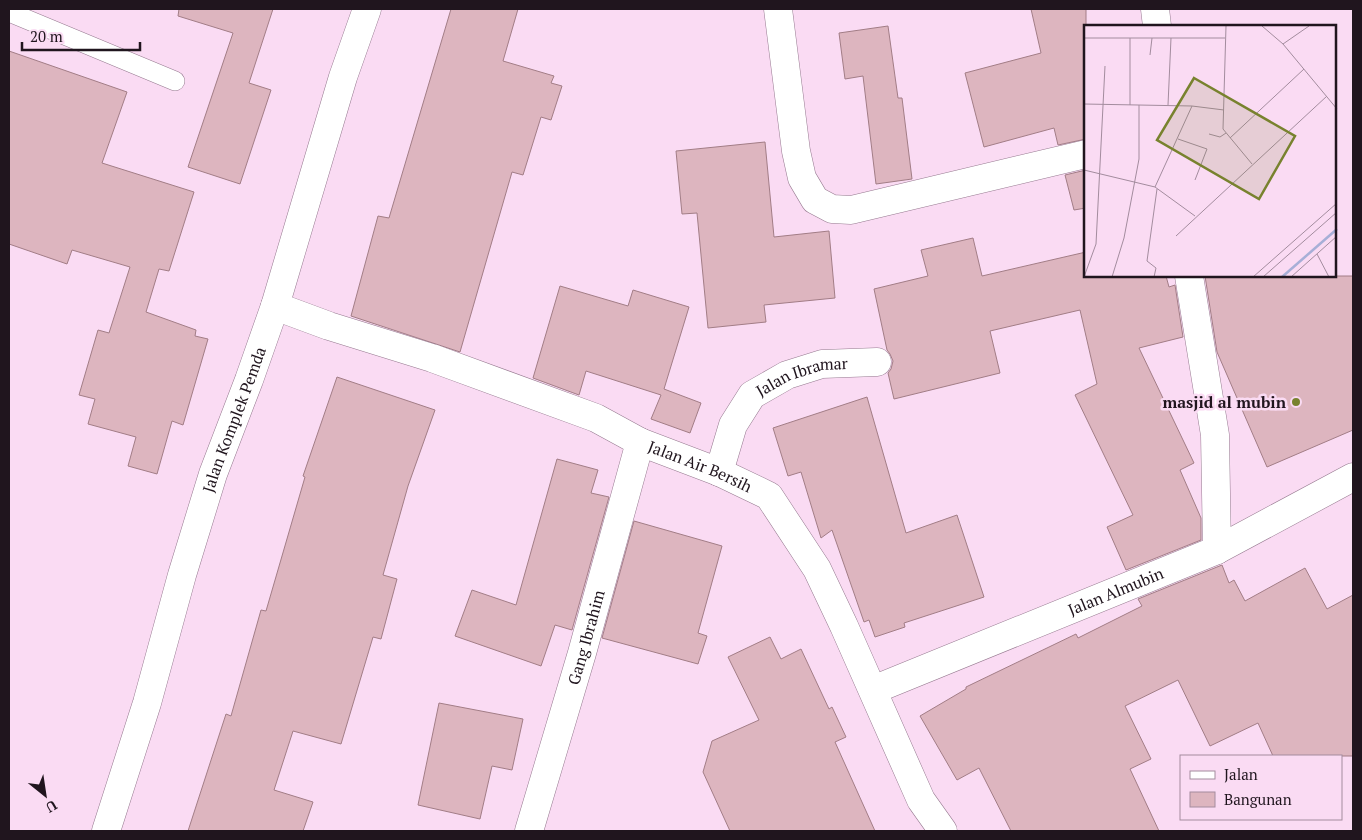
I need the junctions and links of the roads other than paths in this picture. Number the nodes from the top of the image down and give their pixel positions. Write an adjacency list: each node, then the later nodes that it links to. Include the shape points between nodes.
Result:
1 (366, 9): 9 (street, Jalan Komplek Pemda)
2 (778, 9): 7 (street, via 802,178 815,200 832,209 850,210)
3 (1155, 9): 5 (street)
4 (9, 12): 6 (lane)
5 (1157, 25)
6 (175, 81)
7 (1084, 154)
8 (1189, 278): 14 (street, via 1214,435)
9 (275, 306): 11 (street, Jalan Air Bersih, via 432,358 596,418); 16 (street, Jalan Komplek Pemda, via 213,474 147,703)
10 (877, 362): 12 (street, Jalan Ibramar, via 822,364 787,375 752,395 733,425)
11 (640, 442): 12 (street, Jalan Air Bersih); 17 (street, Gang Ibrahim)
12 (719, 472): 15 (street, Jalan Air Bersih, via 769,496 817,569)
13 (1353, 477): 14 (street, Jalan Almubin)
14 (1217, 550): 15 (street, Jalan Almubin)
15 (873, 690): 18 (street, Jalan Air Bersih, via 921,800)
16 (106, 831)
17 (530, 831)
18 (943, 831)

